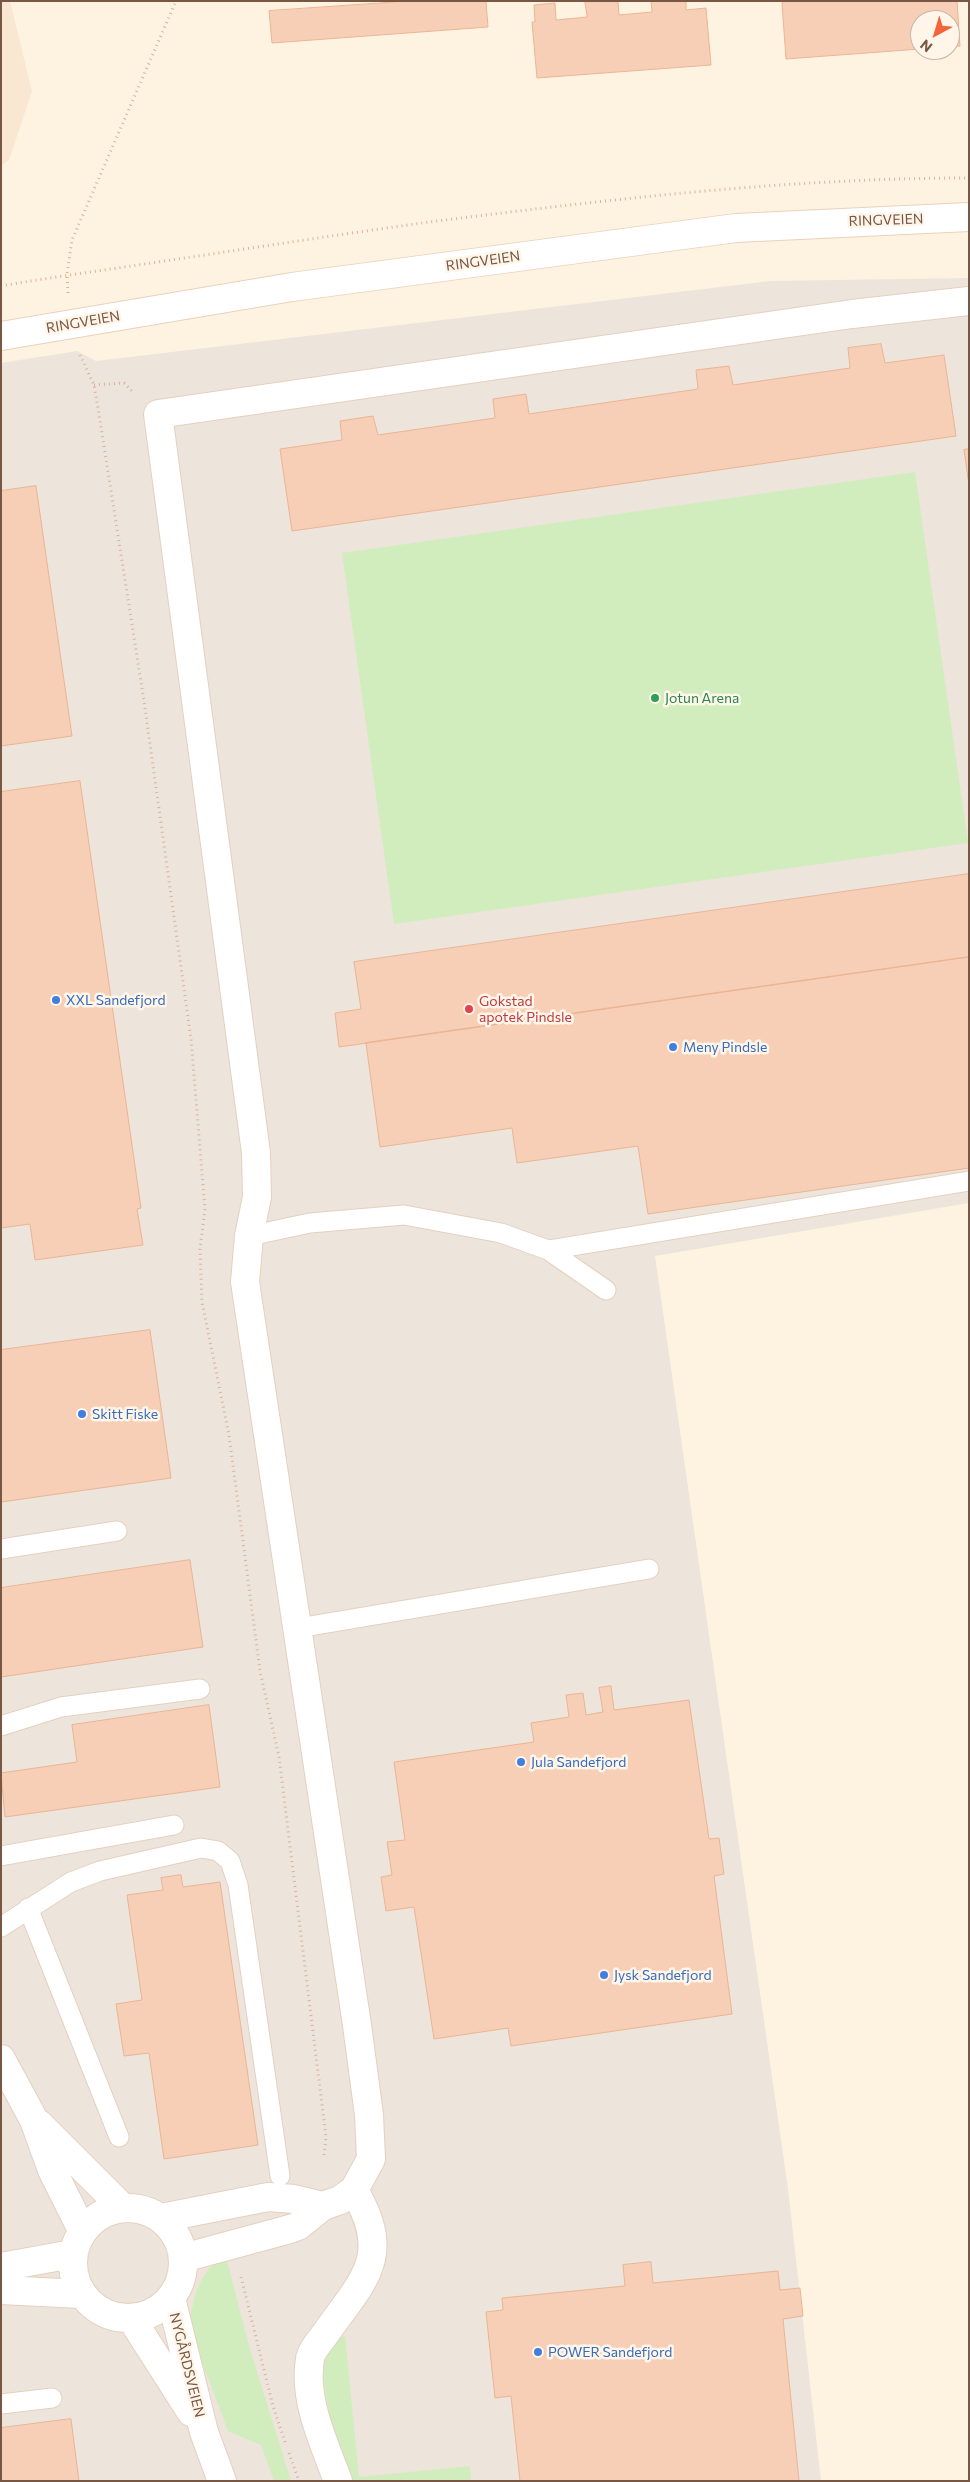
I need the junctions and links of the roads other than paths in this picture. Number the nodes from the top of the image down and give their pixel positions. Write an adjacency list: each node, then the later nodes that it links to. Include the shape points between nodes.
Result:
1 (969, 217): 3 (street, RINGVEIEN, via 736,228 292,287)
2 (969, 301): 5 (street, via 852,314 158,414 256,1153 256,1196)
3 (1, 336)
4 (969, 1181): 6 (lane)
5 (249, 1236): 6 (lane, via 310,1223 404,1215 501,1233); 11 (street, via 245,1282)
6 (548, 1250): 7 (lane)
7 (606, 1290)
8 (117, 1531): 9 (lane)
9 (1, 1549)
10 (648, 1569): 11 (lane)
11 (298, 1628): 22 (street, via 369,2115 371,2159)
12 (200, 1689): 13 (lane, via 60,1707)
13 (1, 1726)
14 (174, 1825): 15 (lane)
15 (1, 1856)
16 (28, 1908): 17 (lane); 20 (lane); 21 (lane, via 71,1882 100,1871 201,1848 218,1851 230,1860 238,1885)
17 (1, 1927)
18 (1, 2059): 19 (street)
19 (34, 2120): 24 (street); 26 (street)
20 (119, 2136)
21 (280, 2176)
22 (354, 2190): 23 (street); 37 (street, via 371,2228 374,2253 361,2286 310,2357 309,2394)
23 (323, 2206): 25 (street, via 268,2197); 27 (street, via 290,2229)
24 (122, 2207): 25 (street, via 138,2208); 26 (street, via 93,2219)
25 (161, 2218): 27 (street, via 178,2238)
26 (78, 2242): 28 (street); 30 (street, via 73,2275)
27 (183, 2258): 31 (street, via 179,2284)
28 (1, 2267)
29 (1, 2290): 30 (street)
30 (81, 2294): 32 (street, via 100,2311 115,2317)
31 (171, 2298): 32 (street, via 160,2308); 35 (street, NYGÅRDSVEIEN)
32 (131, 2318): 35 (street, NYGÅRDSVEIEN)
33 (52, 2398): 34 (lane)
34 (1, 2404)
35 (204, 2432): 36 (street, NYGÅRDSVEIEN)
36 (222, 2481)
37 (338, 2481)

